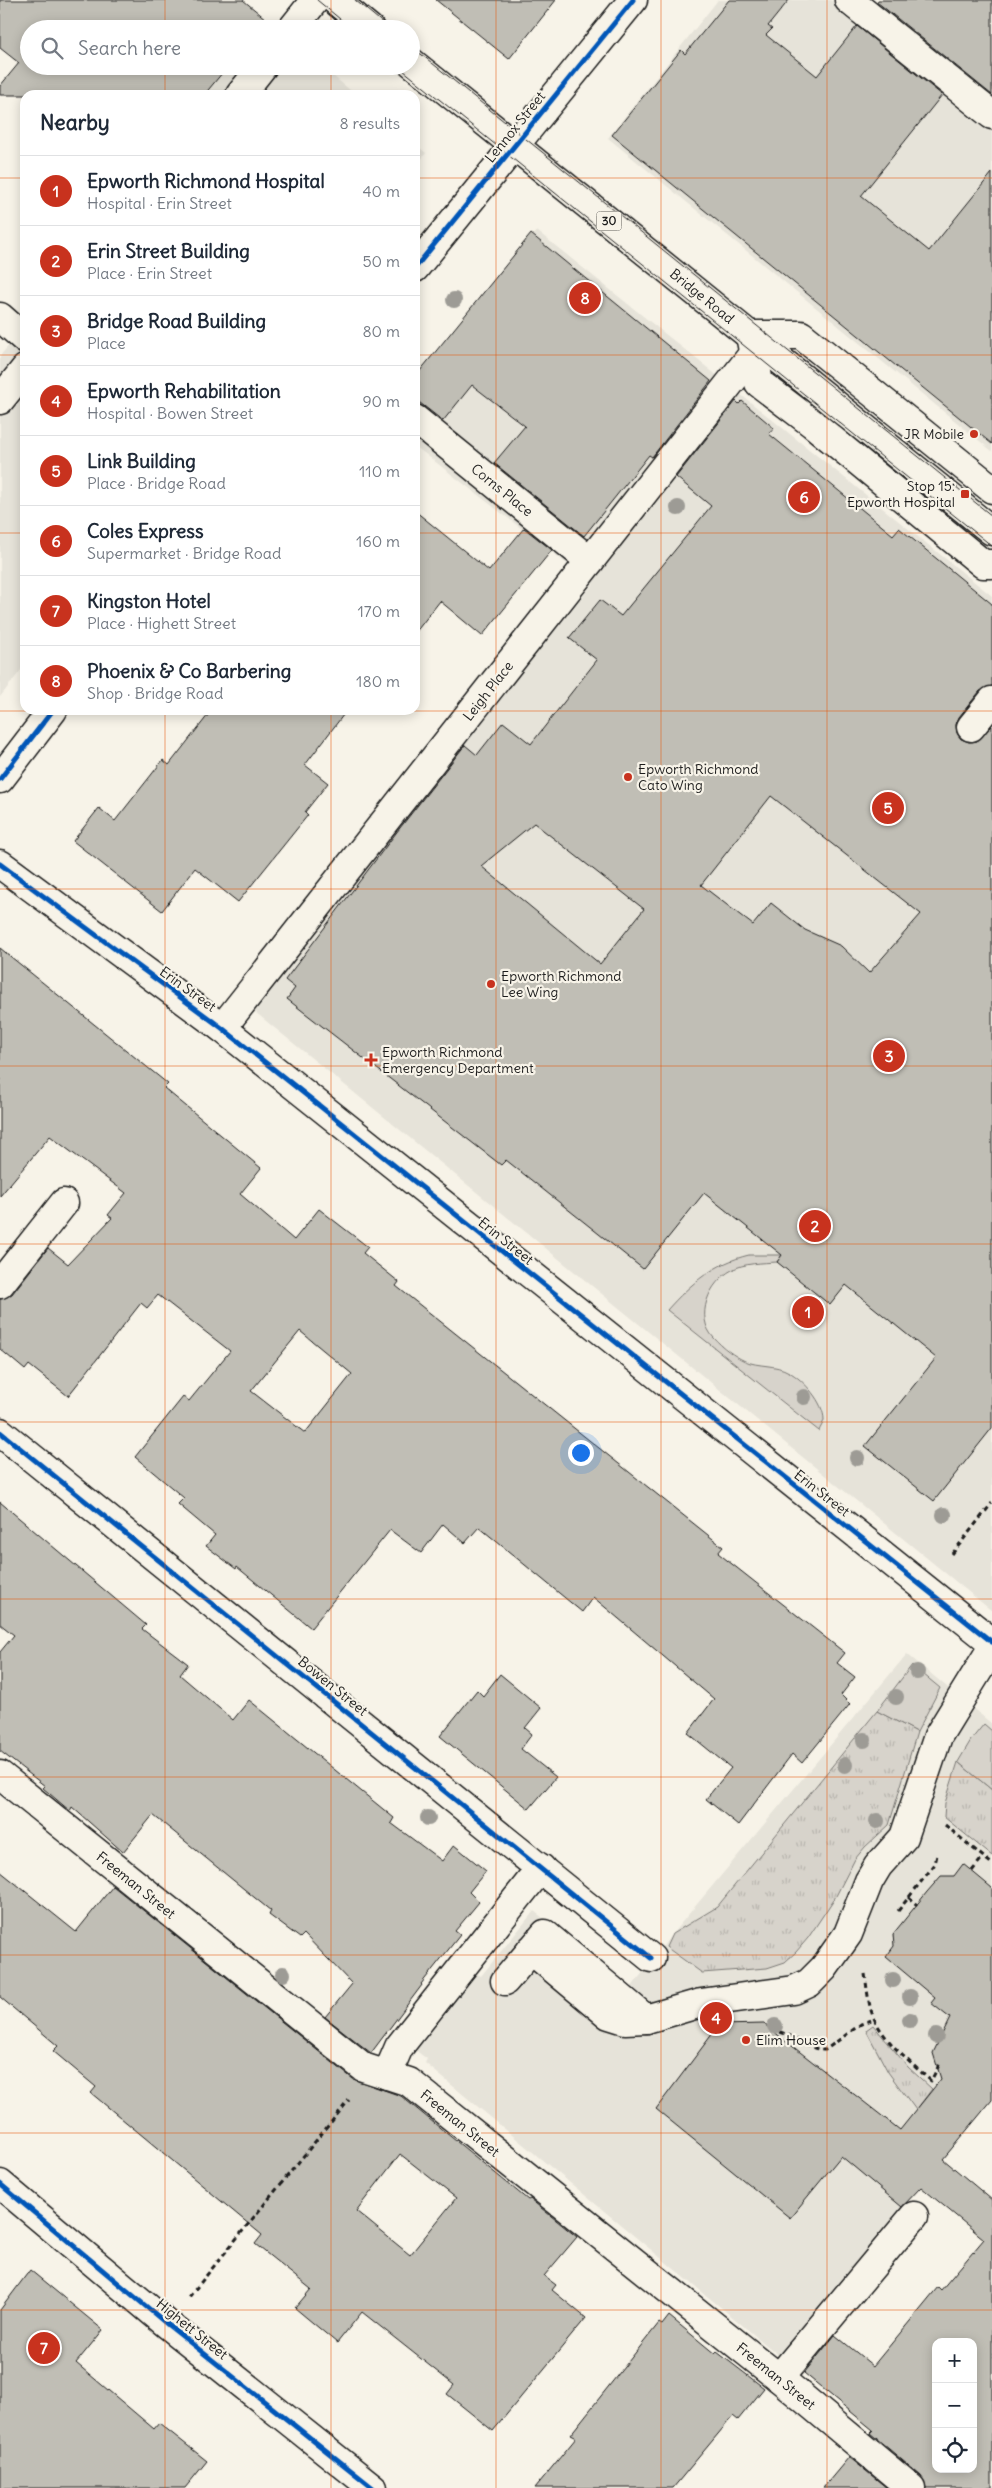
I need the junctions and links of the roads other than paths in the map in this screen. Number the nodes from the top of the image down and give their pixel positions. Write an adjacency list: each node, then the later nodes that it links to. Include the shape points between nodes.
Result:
1 (315, 0): 5 (street)
2 (335, 0): 6 (street)
3 (634, 0): 11 (street, Lennox Street)
4 (849, 0): 10 (street)
5 (299, 20)
6 (359, 20)
7 (420, 69): 11 (street, Bridge Road / 30)
8 (256, 75): 9 (street)
9 (244, 90)
10 (992, 115)
11 (515, 145): 12 (street, Lennox Street); 15 (street, Bridge Road / 30)
12 (420, 262)
13 (0, 317): 14 (street)
14 (20, 335)
15 (752, 344): 19 (street, via 801,335); 20 (street, Bridge Road / 30); 21 (street, Leigh Place); 22 (street, via 759,383 983,564)
16 (20, 375): 17 (street)
17 (0, 400)
18 (420, 423): 21 (street, Corns Place)
19 (992, 489)
20 (992, 531)
21 (590, 561): 28 (street, Leigh Place)
22 (992, 564)
23 (992, 701): 25 (street)
24 (49, 715): 26 (street)
25 (971, 727)
26 (0, 779)
27 (0, 864): 28 (street, Erin Street)
28 (222, 1028): 32 (street, Erin Street)
29 (64, 1203): 30 (street)
30 (0, 1284)
31 (0, 1432): 35 (street, Bowen Street)
32 (992, 1642)
33 (992, 1648): 37 (street, via 935,1743 904,1837 878,1866 848,1934 814,1980 794,1990 701,2003 646,2019 545,1934)
34 (0, 1775): 38 (street, Freeman Street, via 363,2067)
35 (541, 1868): 36 (street, Bowen Street); 38 (street)
36 (651, 1958)
37 (505, 1981)
38 (380, 2072): 41 (street, Freeman Street, via 409,2082)
39 (0, 2184): 42 (street, Highett Street, via 167,2324)
40 (914, 2216): 41 (street)
41 (779, 2378): 43 (street, Freeman Street)
42 (374, 2488)
43 (911, 2488)

